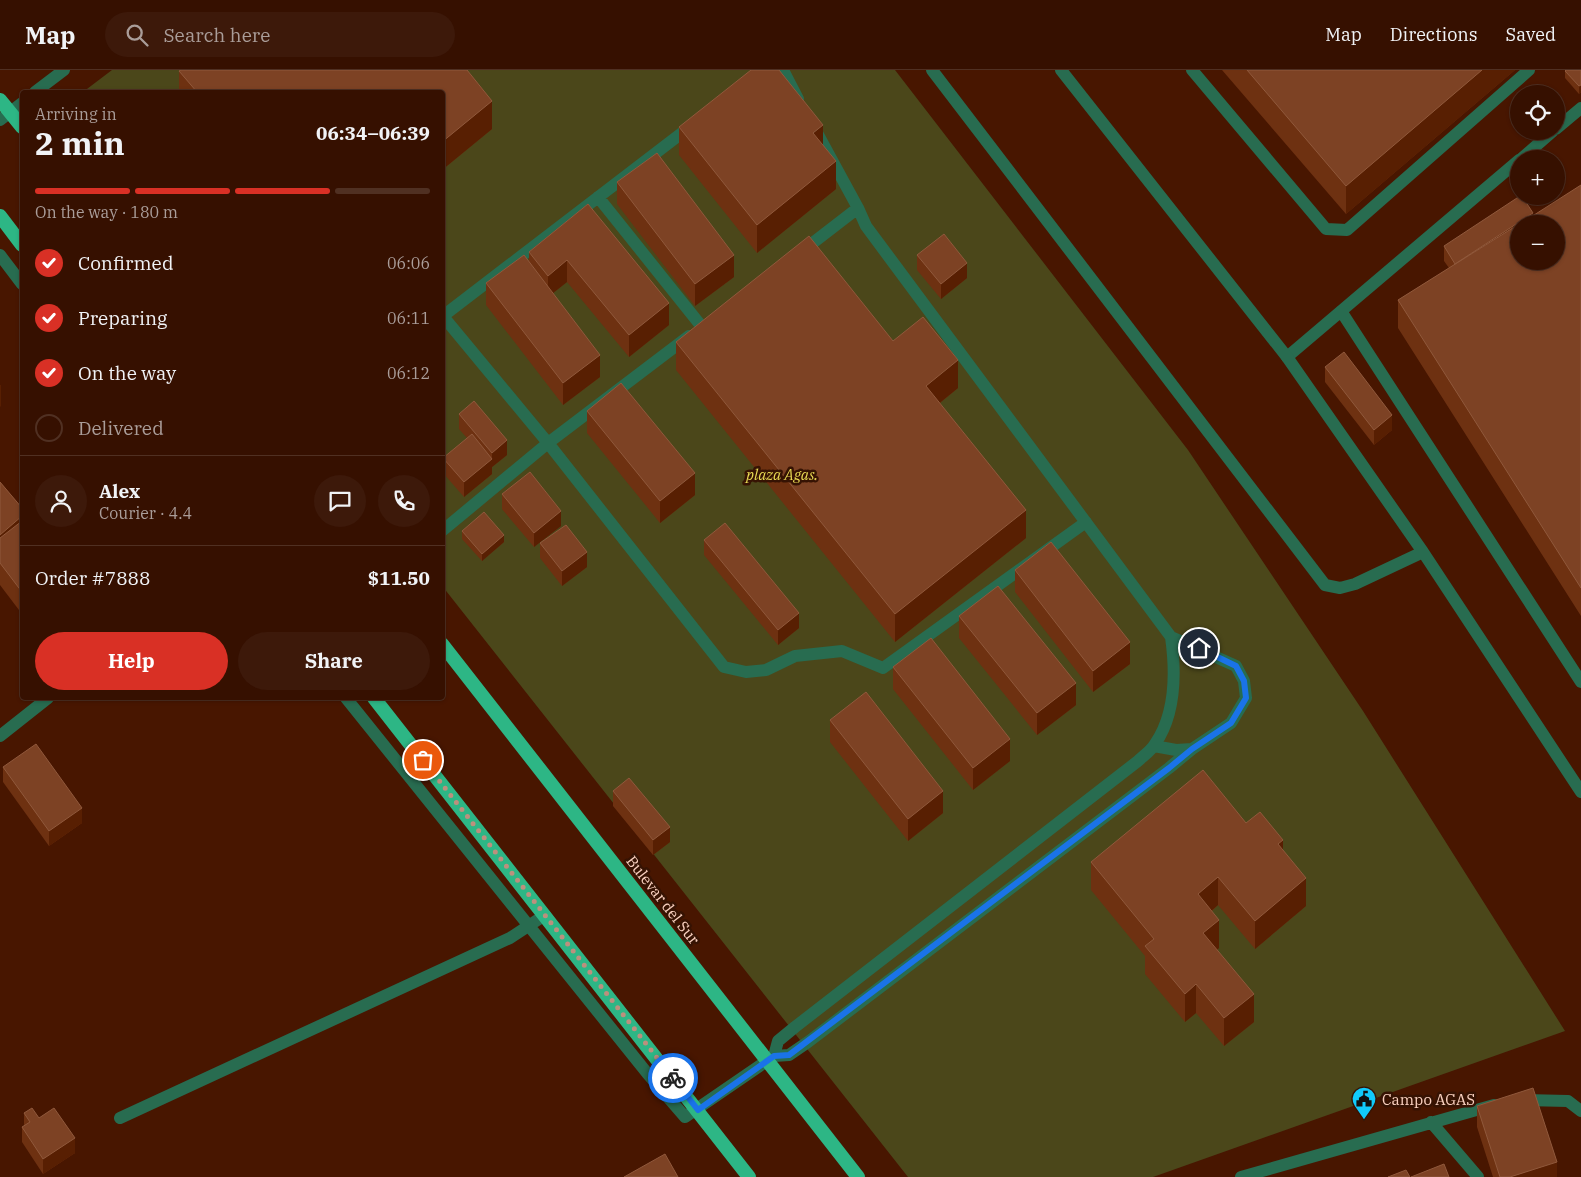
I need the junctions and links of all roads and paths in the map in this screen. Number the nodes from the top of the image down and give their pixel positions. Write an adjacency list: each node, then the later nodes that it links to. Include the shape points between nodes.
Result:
1 (64, 70): 7 (street)
2 (783, 70): 19 (street)
3 (932, 70): 32 (street, via 1325,585 1340,588 1355,584)
4 (1060, 70): 28 (street)
5 (1192, 70): 6 (street, via 1326,229 1347,230)
6 (1529, 70)
7 (38, 90)
8 (0, 100): 11 (highway)
9 (20, 105): 11 (street)
10 (1581, 108): 13 (street)
11 (5, 116): 14 (highway)
12 (699, 119): 18 (street)
13 (1565, 121)
14 (20, 126)
15 (1543, 140): 16 (street)
16 (1531, 150)
17 (1510, 168): 25 (street)
18 (598, 197): 26 (street); 29 (street, via 706,324)
19 (858, 208): 23 (street); 30 (street, via 866,226)
20 (0, 216): 21 (highway)
21 (20, 242)
22 (0, 255): 24 (street)
23 (788, 262)
24 (20, 281)
25 (1341, 311): 28 (street); 35 (street)
26 (445, 313)
27 (445, 317): 29 (street)
28 (1287, 357): 32 (street)
29 (548, 443): 30 (street, via 724,667 746,672 766,670 795,656 842,651 884,668); 31 (street)
30 (1086, 522): 33 (street)
31 (445, 529)
32 (1423, 552): 42 (street)
33 (1171, 638): 40 (street, via 1175,664 1172,703); 41 (street, via 1236,666 1244,681 1246,698 1231,723)
34 (445, 648): 45 (highway, Bulevar del Sur)
35 (1581, 682)
36 (45, 700): 39 (street)
37 (348, 700): 44 (street)
38 (376, 700): 43 (highway)
39 (0, 736)
40 (1154, 746): 41 (street); 45 (street, via 795,1027 778,1041)
41 (1192, 749): 45 (street, via 808,1042 789,1055)
42 (1581, 792)
43 (545, 915): 44 (street); 46 (highway)
44 (529, 926): 46 (street, via 685,1117); 48 (street, via 510,938)
45 (771, 1059): 46 (street); 51 (highway, Bulevar del Sur)
46 (698, 1110): 50 (highway)
47 (1581, 1111): 49 (street, via 1568,1101 1513,1100)
48 (120, 1118)
49 (1431, 1122): 52 (street); 53 (street)
50 (749, 1177)
51 (858, 1177)
52 (1241, 1177)
53 (1478, 1177)

